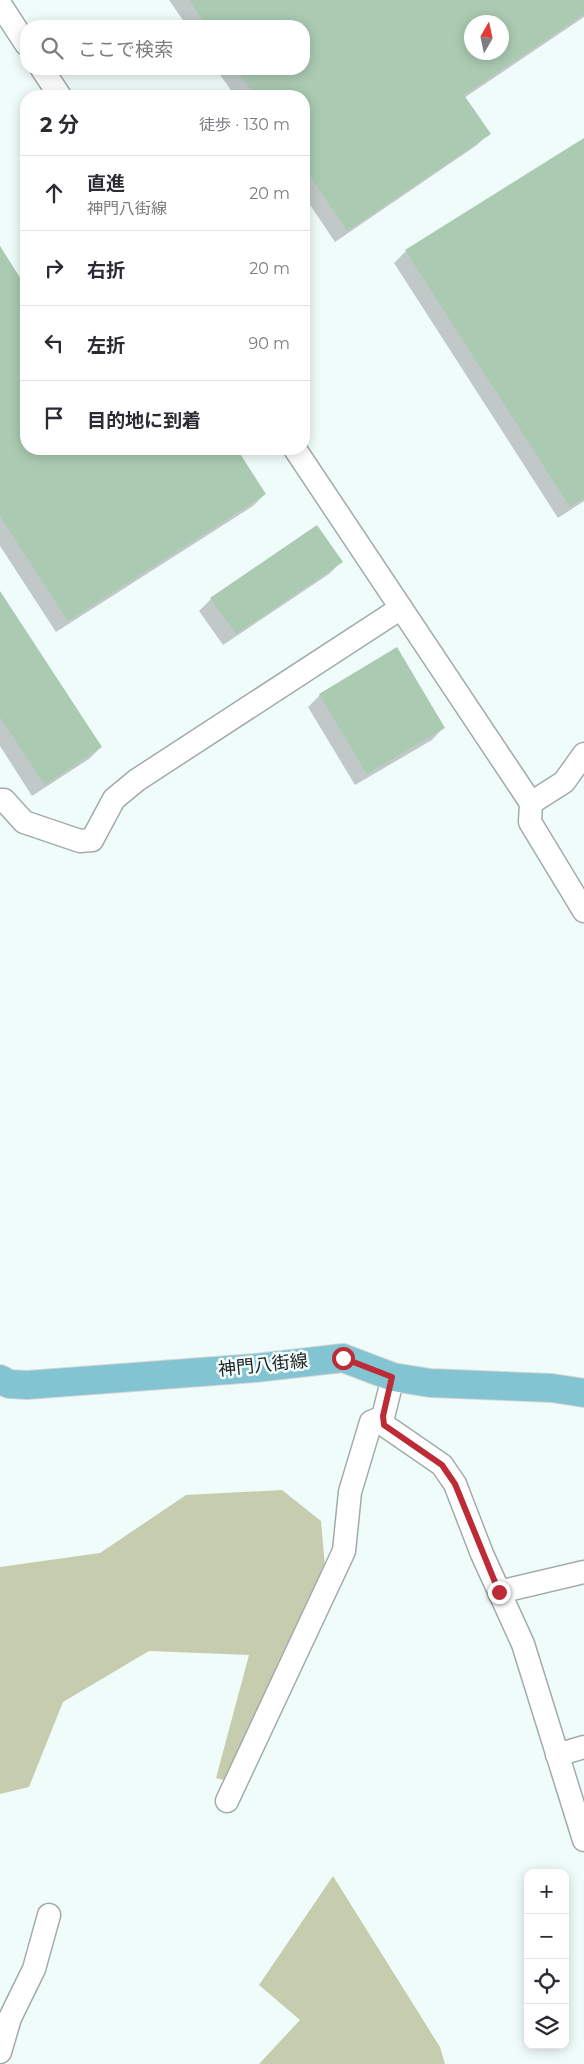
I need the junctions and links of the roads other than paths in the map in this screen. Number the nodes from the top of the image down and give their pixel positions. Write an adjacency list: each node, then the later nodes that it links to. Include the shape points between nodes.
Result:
1 (0, 4): 2 (street)
2 (20, 35)
3 (46, 75): 4 (street)
4 (56, 90)
5 (299, 455): 6 (street)
6 (402, 608): 8 (street, via 137,780 114,799 92,840 80,841 24,822 4,800); 9 (street)
7 (584, 754): 9 (street, via 564,782)
8 (0, 800)
9 (531, 803): 10 (street, via 530,822)
10 (584, 911)
11 (392, 1377): 12 (main road, 神門八街線, via 343,1358 27,1385 9,1384); 13 (main road, 神門八街線, via 430,1383 552,1388); 14 (street)
12 (0, 1379)
13 (584, 1393)
14 (383, 1416): 16 (street, via 384,1425 442,1465 455,1484); 19 (street, via 372,1422 350,1492 344,1551)
15 (584, 1572): 16 (street)
16 (499, 1592): 18 (street, via 523,1644)
17 (584, 1747): 18 (street)
18 (557, 1755): 20 (street)
19 (227, 1801)
20 (584, 1840)
21 (50, 1915): 22 (street, via 34,1970 10,2018)
22 (0, 2052)

